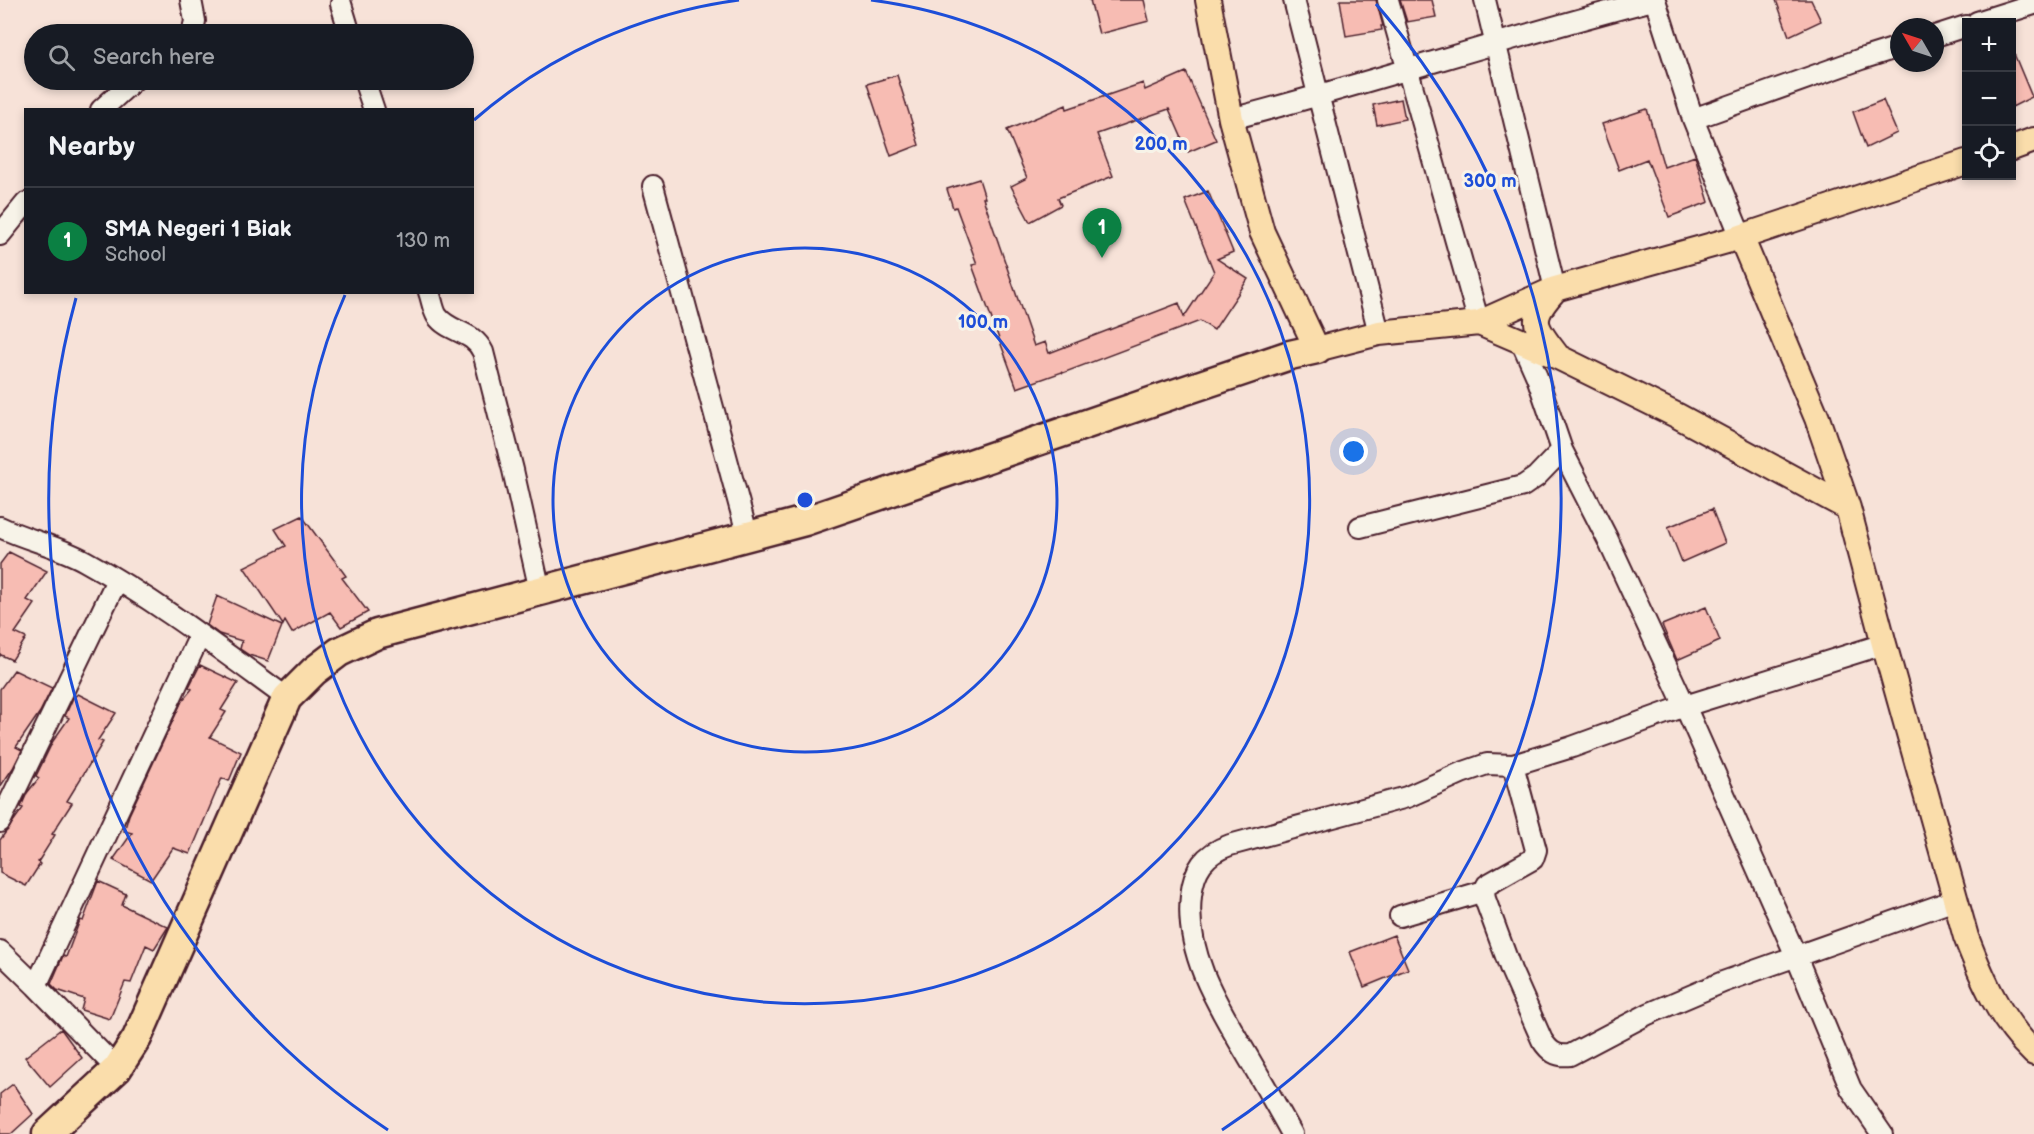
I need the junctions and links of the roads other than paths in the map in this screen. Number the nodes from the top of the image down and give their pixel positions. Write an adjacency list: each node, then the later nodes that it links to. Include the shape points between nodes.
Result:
1 (191, 0): 11 (street)
2 (1208, 0): 23 (main road)
3 (1294, 0): 20 (street)
4 (1388, 0): 17 (street)
5 (1485, 0): 15 (street)
6 (1654, 0): 9 (street); 24 (street)
7 (341, 4): 12 (street)
8 (2034, 4): 10 (street)
9 (1587, 8): 15 (street)
10 (1990, 18)
11 (194, 24)
12 (347, 24)
13 (1962, 27): 14 (street)
14 (1944, 33)
15 (1497, 44): 17 (street); 32 (street)
16 (1890, 50): 24 (street)
17 (1407, 70): 20 (street); 34 (street)
18 (124, 90): 21 (street)
19 (367, 90): 22 (street)
20 (1320, 96): 23 (street); 35 (street)
21 (103, 108)
22 (373, 108)
23 (1231, 118): 37 (main road, via 1262,232)
24 (1693, 119): 31 (street)
25 (2034, 140): 26 (main road)
26 (2016, 147)
27 (1962, 163): 31 (main road)
28 (653, 186): 43 (street)
29 (24, 205): 30 (street)
30 (0, 235)
31 (1741, 237): 32 (main road); 40 (main road, via 1817,417)
32 (1555, 290): 34 (main road); 38 (main road, via 1537,315 1538,329)
33 (430, 294): 45 (street, via 438,317 474,338 483,352)
34 (1479, 323): 35 (main road); 36 (main road)
35 (1379, 333): 37 (main road)
36 (1522, 343): 38 (main road); 39 (street)
37 (1317, 349): 43 (highway)
38 (1558, 357): 40 (main road, via 1678,416)
39 (1562, 450): 41 (street, via 1523,486); 49 (street)
40 (1848, 508): 47 (main road)
41 (1360, 527)
42 (1, 530): 44 (street, via 64,551)
43 (748, 537): 45 (highway)
44 (117, 580): 46 (street); 51 (street)
45 (540, 591): 48 (highway, via 377,634 339,652)
46 (200, 635): 48 (street); 57 (street)
47 (1884, 644): 49 (street); 53 (main road)
48 (287, 698): 59 (highway, via 137,1038)
49 (1685, 706): 50 (street); 56 (street)
50 (1513, 765): 52 (street, via 1536,855 1492,881); 61 (street, via 1487,764 1407,797 1230,845 1206,858 1197,870 1189,909 1198,957 1219,1007)
51 (0, 822)
52 (1484, 891): 54 (street); 56 (street, via 1511,970 1542,1040 1562,1056 1648,1014)
53 (1955, 900): 56 (street); 58 (main road, via 1984,982 2001,1014)
54 (1400, 916)
55 (0, 951): 57 (street)
56 (1796, 956): 62 (street, via 1851,1089)
57 (36, 986): 59 (street)
58 (2034, 1053)
59 (117, 1070): 60 (highway)
60 (47, 1134)
61 (1292, 1134)
62 (1882, 1134)

